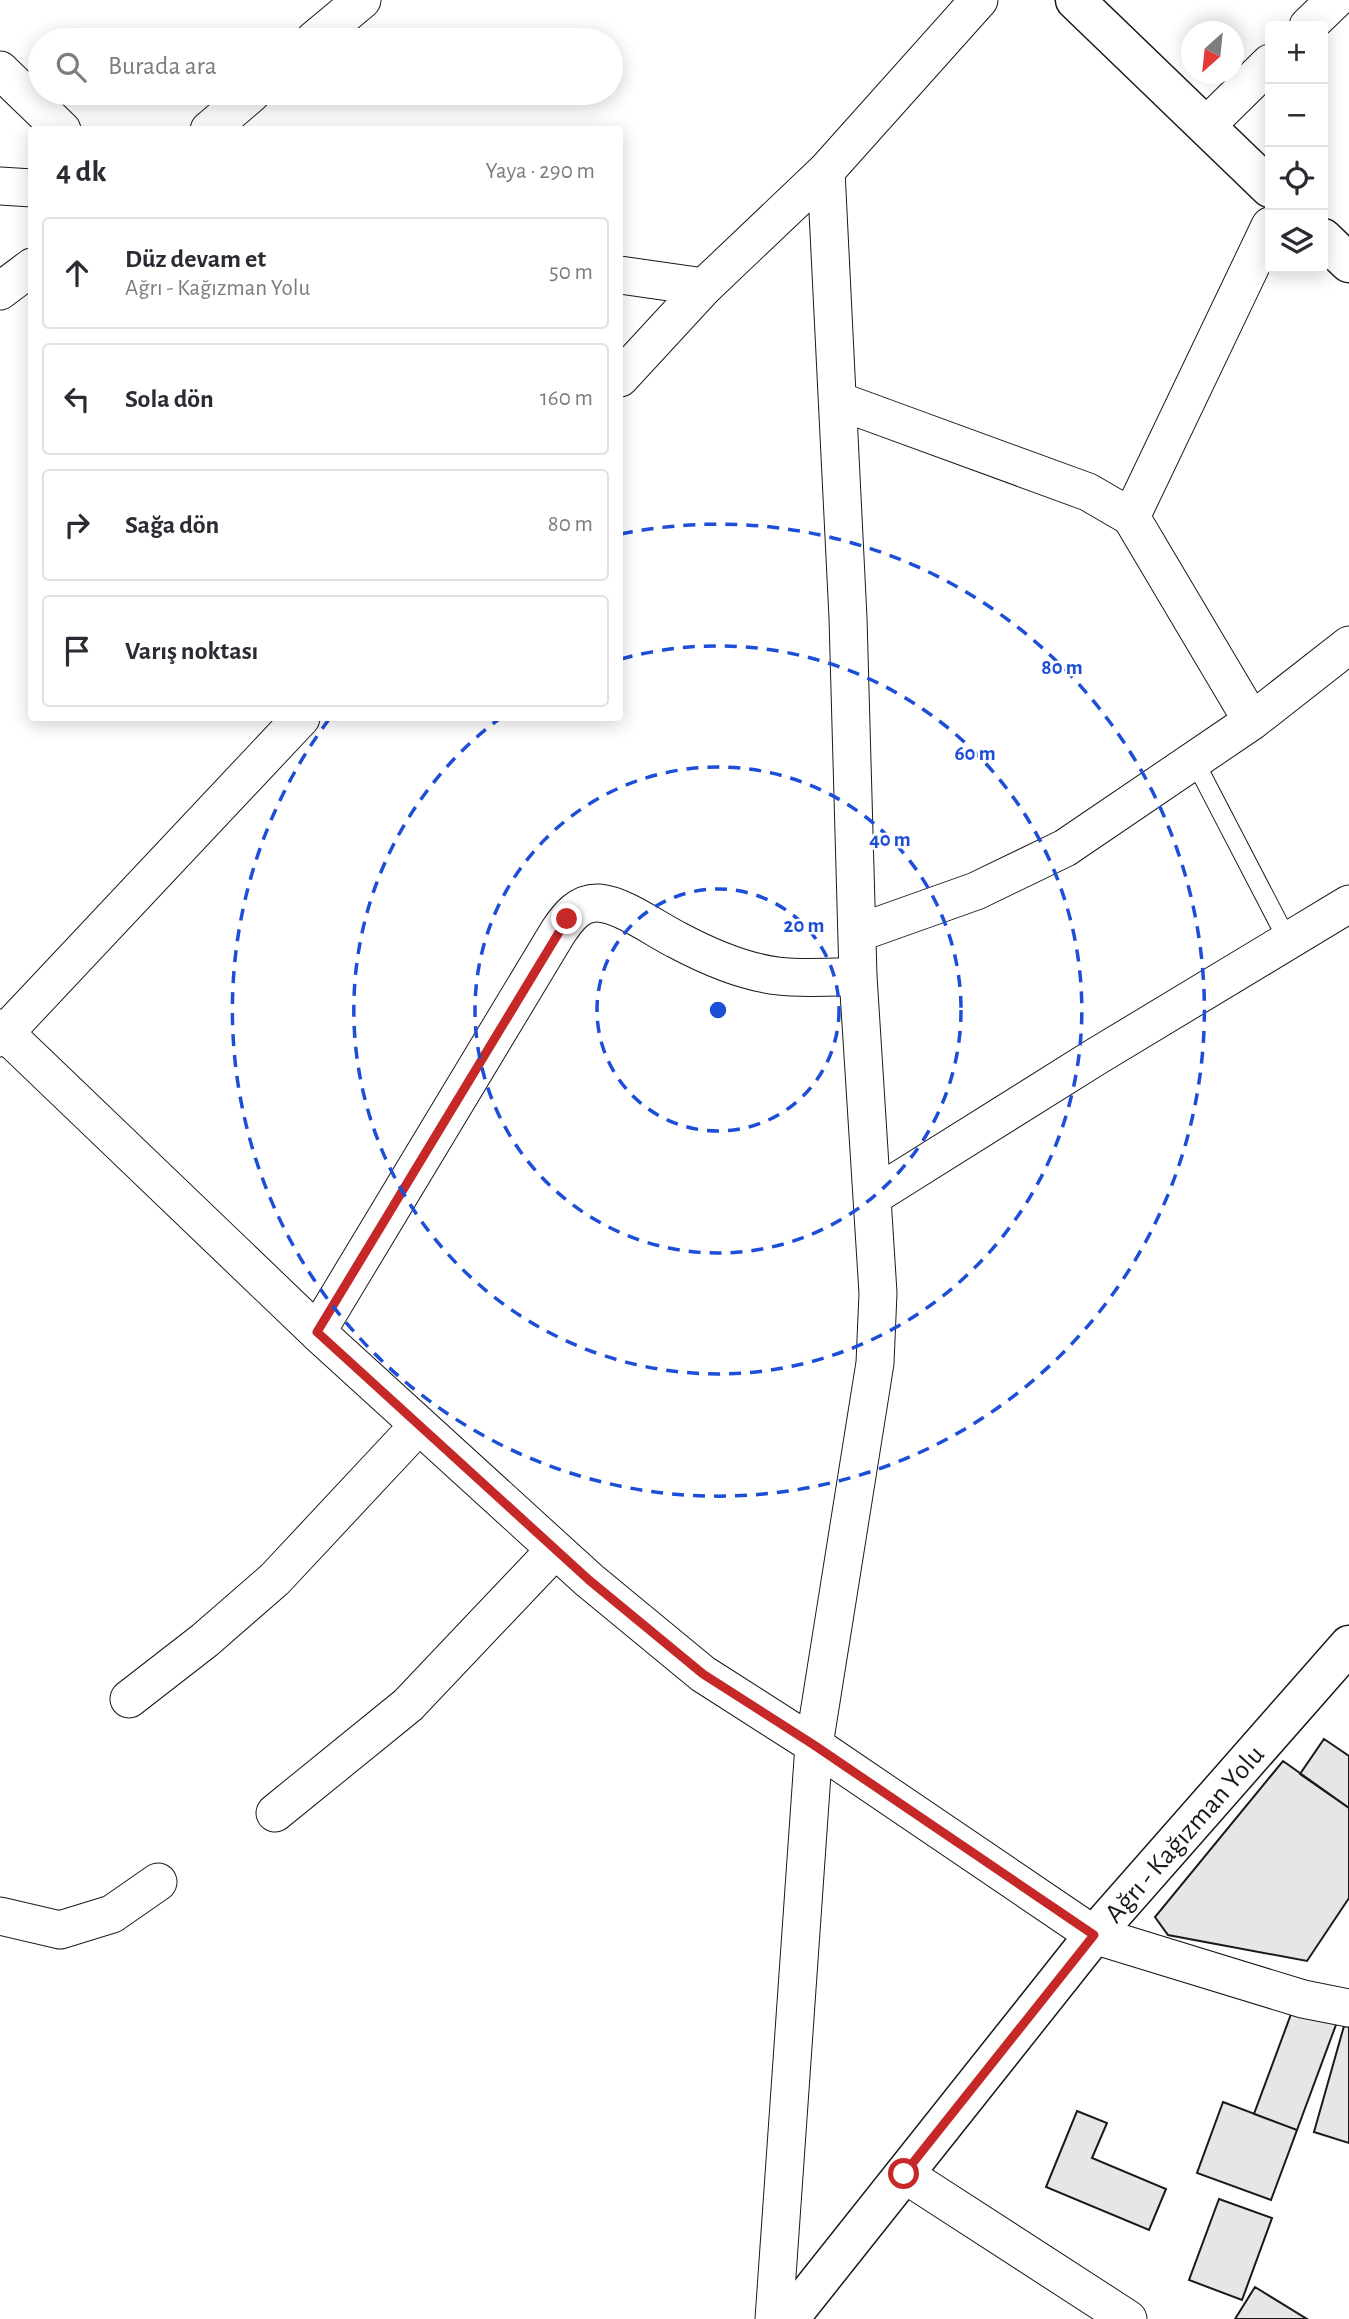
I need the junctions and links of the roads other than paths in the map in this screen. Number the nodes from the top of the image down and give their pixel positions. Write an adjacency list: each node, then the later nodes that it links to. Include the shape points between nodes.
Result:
1 (362, 0): 4 (street)
2 (979, 0): 13 (street)
3 (1075, 0): 12 (main road)
4 (328, 28)
5 (1265, 68): 12 (street)
6 (0, 70): 7 (street)
7 (28, 97)
8 (36, 105): 10 (street)
9 (238, 105): 11 (street)
10 (58, 126)
11 (214, 126)
12 (1206, 126): 14 (main road)
13 (826, 171): 22 (street); 25 (street)
14 (1265, 183)
15 (0, 186): 16 (street)
16 (28, 188)
17 (1265, 236): 26 (street)
18 (1328, 243): 19 (main road)
19 (1349, 263)
20 (28, 270): 23 (street)
21 (623, 275): 22 (street)
22 (704, 287): 24 (street)
23 (0, 291)
24 (623, 375)
25 (839, 401): 26 (street, via 1088,492); 32 (street)
26 (1131, 517): 29 (street)
27 (1349, 645): 29 (street)
28 (298, 721): 35 (street)
29 (1252, 721): 30 (street)
30 (1194, 760): 32 (street, via 1065,848 976,891); 33 (lane)
31 (1349, 904): 33 (street)
32 (858, 933): 34 (street)
33 (1287, 941): 36 (street)
34 (858, 975): 36 (street); 37 (street, via 776,976 677,941 613,906 582,905 558,932)
35 (2, 1033): 37 (street)
36 (873, 1197): 42 (street, via 878,1293 875,1363)
37 (317, 1332): 38 (street)
38 (419, 1425): 39 (street); 41 (street, via 275,1579)
39 (555, 1550): 42 (street, via 703,1674); 43 (street, via 408,1705)
40 (1349, 1645): 46 (main road, Ağrı - Kağızman Yolu)
41 (129, 1699)
42 (814, 1745): 46 (street); 49 (street)
43 (275, 1813)
44 (158, 1882): 45 (street, via 112,1914 60,1930)
45 (0, 1916)
46 (1094, 1935): 47 (street, via 1303,1999); 48 (main road, Ağrı - Kağızman Yolu)
47 (1349, 2008)
48 (904, 2174): 50 (main road, Ağrı - Kağızman Yolu); 51 (street)
49 (774, 2319)
50 (789, 2319)
51 (1128, 2319)

